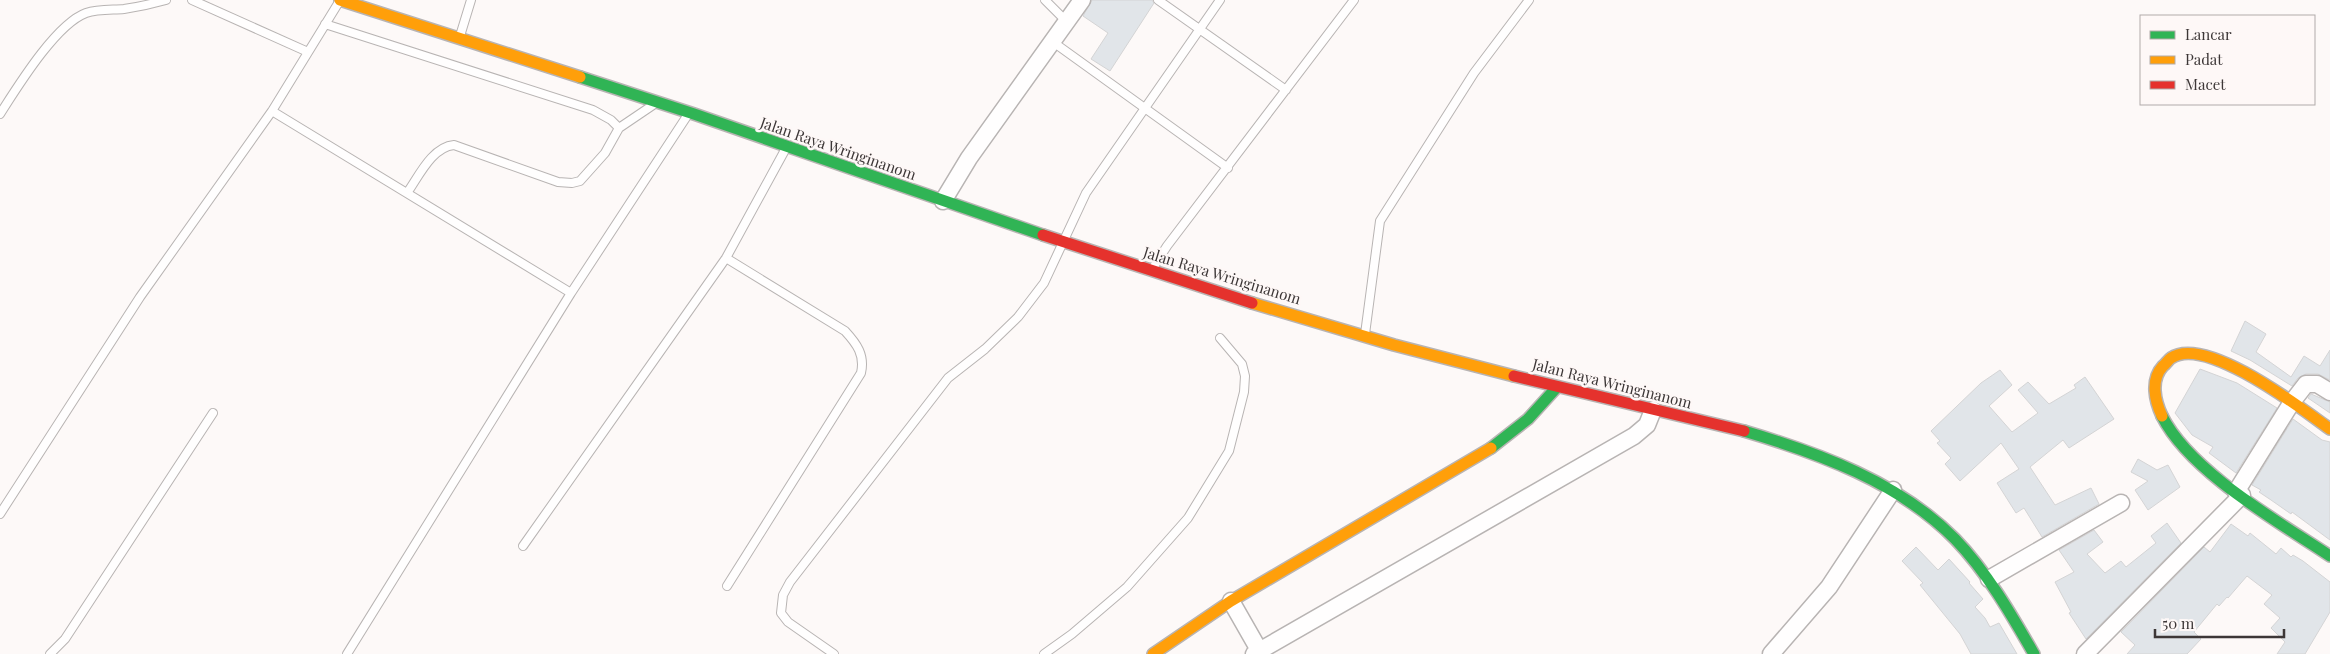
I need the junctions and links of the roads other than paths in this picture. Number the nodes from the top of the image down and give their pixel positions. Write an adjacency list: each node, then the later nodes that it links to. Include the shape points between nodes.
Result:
1 (166, 0): 22 (lane, via 88,12 75,18 35,62)
2 (192, 0): 16 (lane)
3 (340, 0): 12 (lane); 14 (main road, Jalan Raya Wringinanom)
4 (1045, 0): 11 (lane)
5 (1082, 0): 11 (street)
6 (1158, 0): 13 (lane)
7 (1220, 0): 13 (lane)
8 (1354, 0): 17 (lane)
9 (1529, 0): 32 (lane, via 1474,73 1380,221)
10 (471, 2): 14 (lane)
11 (1067, 22): 15 (street)
12 (325, 24): 16 (lane); 23 (lane, via 593,110)
13 (1199, 29): 17 (lane); 19 (lane)
14 (458, 40): 18 (main road, Jalan Raya Wringinanom)
15 (1053, 42): 19 (lane); 27 (street, via 969,158)
16 (308, 52): 20 (lane)
17 (1286, 90): 25 (lane)
18 (656, 102): 21 (main road, Jalan Raya Wringinanom); 23 (lane)
19 (1144, 107): 25 (lane); 28 (lane, via 1086,193)
20 (272, 111): 26 (lane); 43 (lane, via 140,298)
21 (689, 113): 24 (main road, Jalan Raya Wringinanom); 31 (lane)
22 (0, 114)
23 (619, 128): 26 (lane, via 605,153 580,181 558,182 454,145 444,146 435,153)
24 (787, 147): 27 (main road, Jalan Raya Wringinanom); 29 (lane)
25 (1228, 168): 30 (lane)
26 (407, 193): 31 (lane)
27 (943, 201): 28 (main road, Jalan Raya Wringinanom)
28 (1063, 241): 30 (main road, Jalan Raya Wringinanom); 52 (lane, via 1044,283 1018,317 948,378 790,582 783,595 781,614)
29 (726, 258): 44 (lane); 47 (lane, via 845,331 855,341 863,362 861,373)
30 (1152, 270): 32 (main road, Jalan Raya Wringinanom)
31 (571, 293): 51 (lane)
32 (1365, 336): 34 (main road, Jalan Raya Wringinanom)
33 (1220, 338): 53 (lane, via 1242,364 1245,376 1229,451 1188,518 1127,587)
34 (1557, 387): 37 (main road, Jalan Raya Wringinanom); 48 (main road, via 1528,419 1494,446)
35 (2330, 392): 36 (street, via 2317,384 2306,384)
36 (2292, 402): 39 (main road); 41 (street); 41 (main road, via 2253,375 2188,352 2168,359 2158,373 2156,395 2163,419 2194,457)
37 (1653, 410): 40 (main road, Jalan Raya Wringinanom, via 1749,432); 49 (street, via 1647,425 1634,436)
38 (213, 413): 50 (lane, via 64,639)
39 (2330, 429)
40 (1893, 490): 46 (main road, Jalan Raya Wringinanom, via 1960,542); 55 (street, via 1828,587)
41 (2239, 493): 45 (main road); 57 (street)
42 (2121, 503): 46 (street)
43 (0, 514)
44 (523, 546)
45 (2330, 556)
46 (1989, 578): 56 (main road, Jalan Raya Wringinanom)
47 (727, 586)
48 (1231, 601): 49 (street); 54 (main road)
49 (1256, 652)
50 (50, 654)
51 (347, 654)
52 (834, 654)
53 (1044, 654)
54 (1153, 654)
55 (1771, 654)
56 (2034, 654)
57 (2085, 654)

